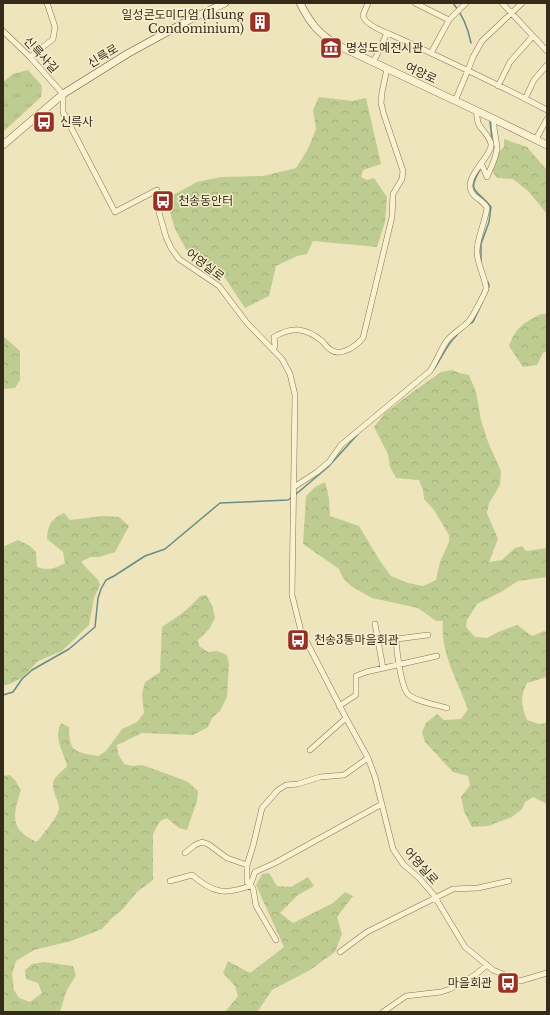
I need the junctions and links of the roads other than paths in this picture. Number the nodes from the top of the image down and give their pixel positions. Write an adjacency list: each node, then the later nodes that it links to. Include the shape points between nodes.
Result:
1 (47, 3): 16 (street, via 55,28 53,39)
2 (226, 3): 22 (street, 신륵로, via 188,20 127,54)
3 (368, 3): 12 (street, via 363,19)
4 (415, 3): 10 (street)
5 (466, 3): 10 (street)
6 (502, 3): 9 (street)
7 (522, 3): 9 (street)
8 (300, 4): 17 (street, 여양로, via 323,36)
9 (511, 13): 13 (street); 20 (street, via 482,41)
10 (449, 20): 15 (street)
11 (3, 32): 16 (street, 신륵사길)
12 (387, 33): 15 (street); 17 (street)
13 (533, 36): 14 (street); 21 (street, via 510,62)
14 (547, 51)
15 (431, 53): 20 (street)
16 (30, 57): 22 (street, 신륵사길)
17 (373, 63): 19 (street, 여양로)
18 (547, 65): 23 (street, via 537,76)
19 (387, 69): 24 (street, 여양로); 33 (street, via 381,103 403,171 402,179 393,194 392,217 363,338 351,348 341,352 331,351 310,332 289,330 274,336)
20 (468, 70): 21 (street); 24 (street)
21 (498, 86): 23 (street)
22 (63, 94): 30 (street, 신륵로); 33 (street, 어영실로, via 63,112 115,212 157,190 156,202 166,237 179,259 219,286 247,323)
23 (526, 98): 26 (street)
24 (454, 101): 25 (street, 여양로)
25 (476, 110): 27 (street, 여양로); 32 (street, via 478,124 491,144)
26 (547, 110)
27 (494, 119): 29 (street, 여양로); 32 (street, via 496,156 487,177)
28 (547, 119): 29 (street)
29 (536, 139): 31 (street, 여양로)
30 (3, 145)
31 (547, 145)
32 (481, 162): 34 (street, via 474,173 470,188 487,208 477,251 486,289 469,321 454,332 430,371 341,445 329,462)
33 (273, 350): 34 (street, 어영실로, via 282,359 290,374 295,395)
34 (294, 489): 40 (street, 어영실로, via 292,595 301,631)
35 (375, 624): 39 (street)
36 (428, 635): 38 (street, via 396,641)
37 (437, 656): 38 (street)
38 (400, 665): 39 (street); 41 (street, via 408,694)
39 (383, 668): 40 (street, via 356,676 356,695)
40 (340, 706): 42 (street, 어영실로)
41 (447, 708)
42 (346, 718): 43 (street); 44 (street, 어영실로)
43 (310, 750)
44 (368, 758): 45 (street, 어영실로); 47 (street, via 344,775 320,777 286,785 278,790 262,808)
45 (382, 804): 50 (street, via 255,872); 51 (street, 어영실로, via 393,849 403,864 419,878)
46 (185, 853): 47 (street, via 202,842 227,858)
47 (247, 865): 50 (street, via 247,882)
48 (170, 881): 50 (street, via 192,875 204,885 218,891)
49 (509, 881): 51 (street, via 478,888 453,889)
50 (250, 886): 52 (street, via 253,888 256,906)
51 (435, 898): 53 (street, via 367,932); 54 (street, 어영실로, via 465,947)
52 (276, 940)
53 (340, 952)
54 (487, 965): 55 (street, 어영실로, via 520,981); 56 (street, via 450,989 406,996)
55 (547, 973)
56 (383, 1012)

